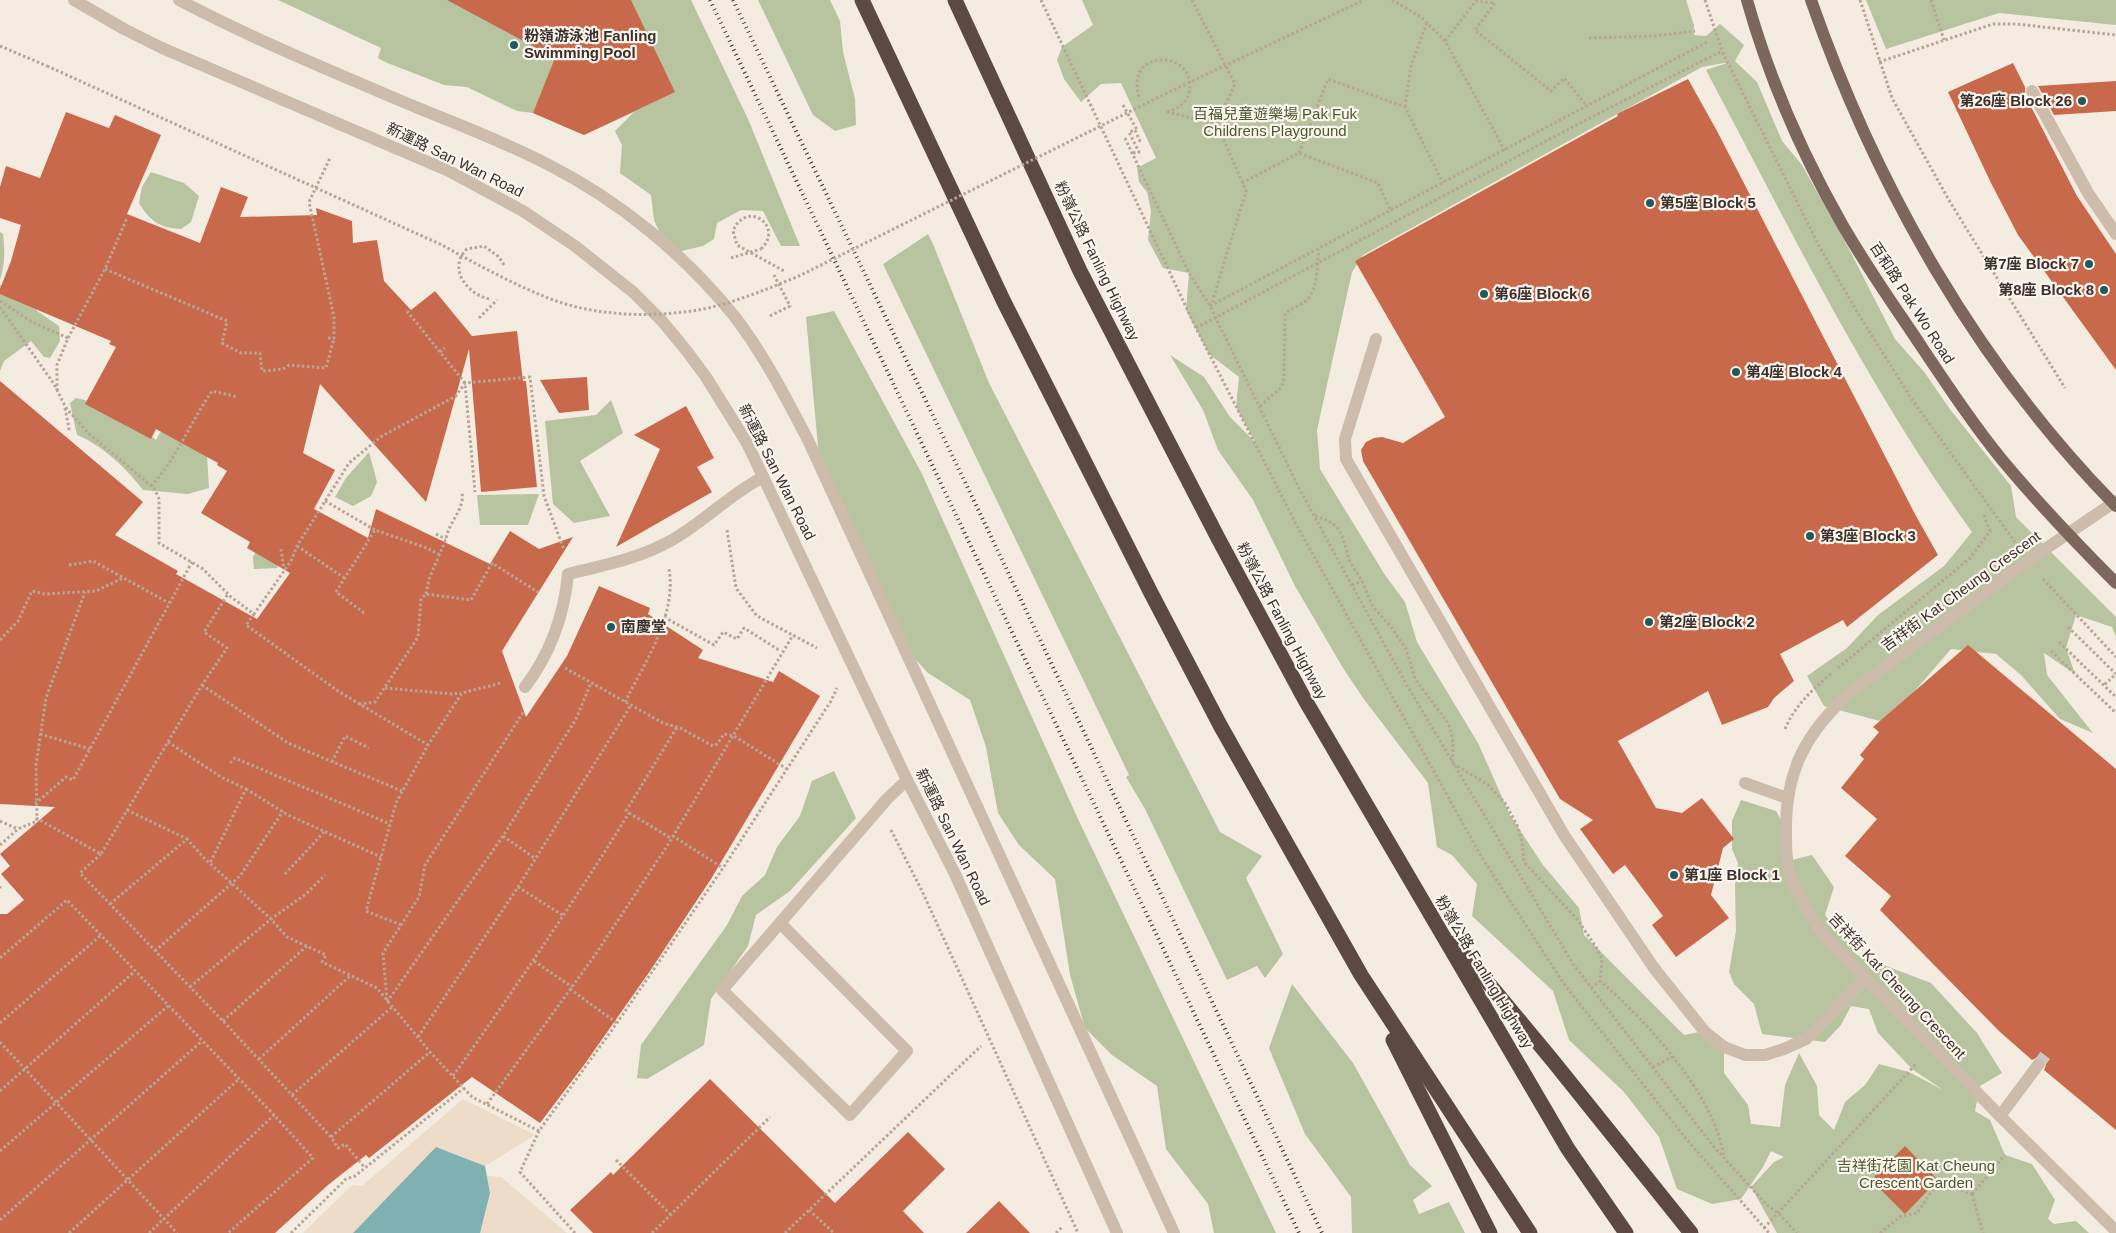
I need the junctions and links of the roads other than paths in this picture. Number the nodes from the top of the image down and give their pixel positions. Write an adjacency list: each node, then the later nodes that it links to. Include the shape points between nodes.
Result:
1 (74, 0): 10 (street, 新運路 San Wan Road, via 162,48 449,172 523,211 575,246 633,292 686,350 732,418)
2 (180, 0): 26 (street, 新運路 San Wan Road, via 264,42 517,150 575,180 661,241 735,318 761,355 808,440)
3 (862, 0): 20 (highway, via 1004,302 1151,593 1220,725)
4 (955, 0): 18 (highway, 粉嶺公路 Fanling Highway, via 1080,271 1214,530 1305,700)
5 (1748, 0): 12 (main road, 百和路 Pak Wo Road, via 1787,111 1814,172 1844,227 1964,409)
6 (1811, 0): 11 (main road, via 1831,57 1878,162 1963,314 2057,442)
7 (2032, 92): 8 (street, via 2088,193)
8 (2116, 234)
9 (1376, 339): 21 (street, via 1345,439 1346,459 1564,835 1654,968 1705,1032 1724,1046 1745,1055 1764,1055 1806,1039)
10 (763, 477): 14 (street, via 745,486 665,544 633,559 568,574 557,631); 15 (street, 新運路 San Wan Road)
11 (2115, 503): 12 (street, 吉祥街 Kat Cheung Crescent)
12 (2066, 534): 13 (main road, 百和路 Pak Wo Road); 17 (street, 吉祥街 Kat Cheung Crescent, via 1836,705 1822,719 1802,751)
13 (2116, 583)
14 (528, 684)
15 (907, 780): 19 (street); 25 (street, 新運路 San Wan Road, via 955,874)
16 (1745, 783): 17 (street)
17 (1787, 798): 21 (street, 吉祥街 Kat Cheung Crescent, via 1786,850 1790,875 1799,896 1825,937)
18 (1425, 907): 29 (highway, 粉嶺公路 Fanling Highway, via 1568,1149); 30 (highway)
19 (780, 923): 19 (street, via 722,990 850,1115 907,1051)
20 (1360, 975): 27 (highway); 28 (highway)
21 (1865, 979): 23 (street, 吉祥街 Kat Cheung Crescent)
22 (2038, 1065): 23 (street)
23 (2000, 1116): 24 (street, 吉祥街 Kat Cheung Crescent)
24 (2116, 1231)
25 (1117, 1233)
26 (1174, 1233)
27 (1490, 1233)
28 (1530, 1233)
29 (1626, 1233)
30 (1692, 1233)

